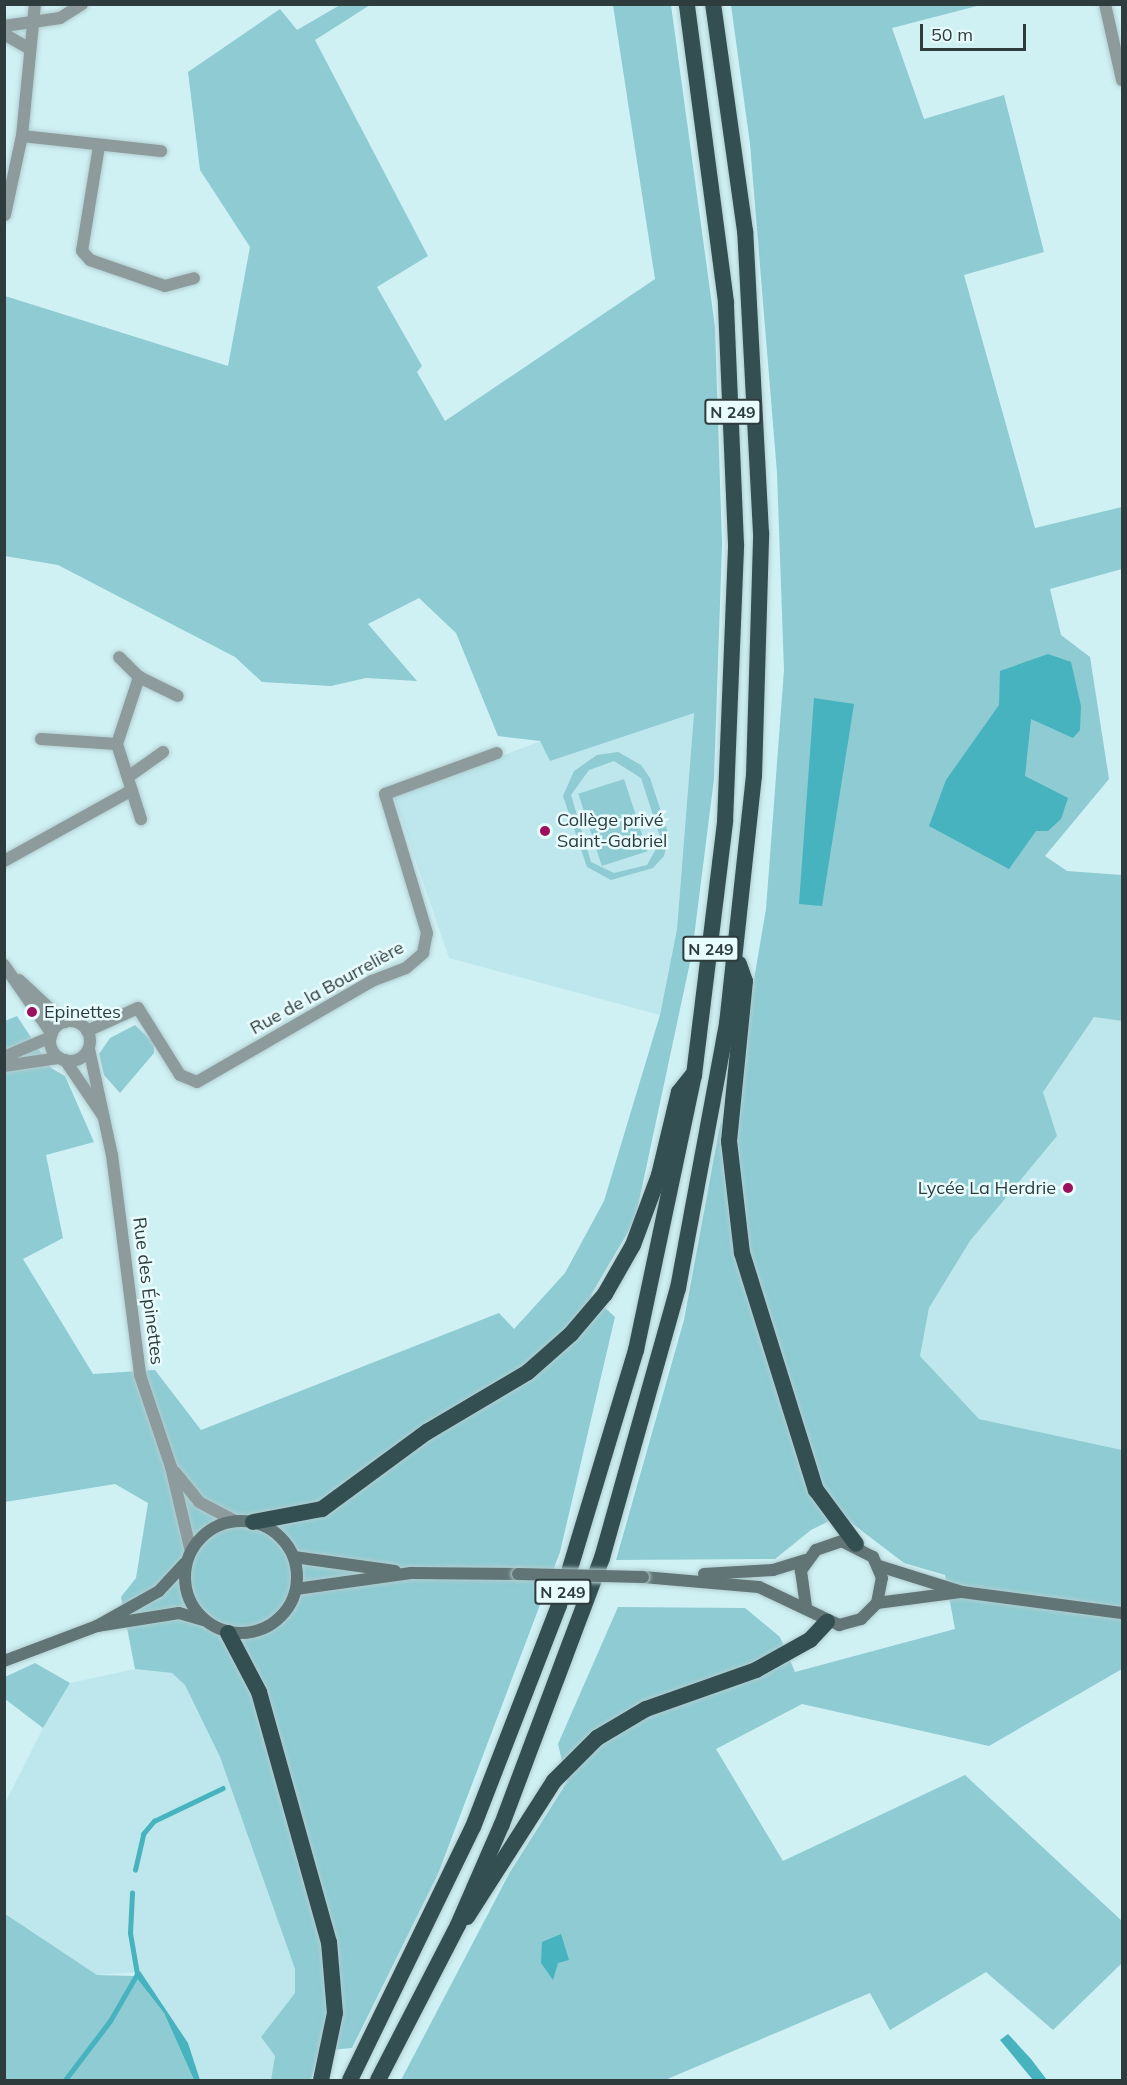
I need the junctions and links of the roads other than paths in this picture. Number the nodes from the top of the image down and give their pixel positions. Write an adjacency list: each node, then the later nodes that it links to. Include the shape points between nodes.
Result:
1 (35, 4): 6 (street)
2 (82, 4): 6 (street, via 60,18)
3 (687, 4): 37 (highway, N 249, via 726,302 736,544 725,822)
4 (713, 4): 27 (highway, N 249, via 745,231 759,456 759,683)
5 (1105, 4): 10 (street)
6 (33, 20): 7 (street); 9 (street)
7 (4, 26)
8 (4, 34): 9 (street)
9 (30, 49): 11 (street)
10 (1122, 80)
11 (22, 136): 12 (street); 14 (street)
12 (99, 146): 13 (street); 15 (street, via 82,251 90,260 165,286)
13 (161, 151)
14 (5, 215)
15 (194, 278)
16 (119, 657): 17 (street)
17 (139, 676): 18 (street); 20 (street)
18 (178, 696)
19 (41, 740): 20 (street)
20 (117, 744): 23 (street)
21 (163, 752): 23 (street)
22 (497, 753): 31 (street, Rue de la Bourrelière, via 385,794 427,933 423,953 406,968 372,981 197,1082 180,1075 138,1008)
23 (128, 777): 24 (street)
24 (132, 790): 25 (street); 26 (street)
25 (141, 819)
26 (4, 861)
27 (737, 958): 42 (highway, via 745,981 729,1141 742,1253 816,1490); 59 (highway, N 249, via 698,1188 644,1420 568,1655)
28 (4, 965): 29 (street)
29 (13, 975): 30 (street); 32 (street)
30 (64, 1022): 31 (street, via 80,1023); 32 (street)
31 (87, 1031): 33 (street)
32 (51, 1035): 34 (street); 35 (street)
33 (89, 1049): 35 (street, via 79,1059); 38 (street, Rue des Épinettes)
34 (4, 1058)
35 (62, 1059): 36 (street); 38 (street, Rue des Épinettes)
36 (4, 1066)
37 (694, 1075): 41 (highway, via 679,1092 659,1175 633,1245 605,1294 571,1334 528,1372 427,1432 329,1505 300,1516); 61 (highway, N 249, via 636,1350 559,1605 473,1827)
38 (103, 1116): 39 (street, Rue des Épinettes, via 140,1375)
39 (171, 1467): 40 (street, Rue des Épinettes, via 198,1502); 43 (street, Rue des Épinettes)
40 (235, 1521): 41 (main road); 43 (main road, via 211,1530)
41 (253, 1522): 44 (main road, via 279,1536)
42 (856, 1544): 45 (main road, via 828,1543); 46 (main road)
43 (189, 1556): 54 (main road, via 187,1594); 56 (main road, via 159,1591)
44 (294, 1557): 47 (main road); 49 (main road)
45 (806, 1560): 48 (main road, via 773,1570); 52 (main road, via 799,1583)
46 (879, 1566): 50 (main road); 51 (main road)
47 (411, 1573): 48 (main road, bridge); 49 (main road)
48 (675, 1577): 52 (main road, via 759,1587)
49 (296, 1589): 57 (main road, via 287,1610 269,1626)
50 (962, 1592): 51 (main road); 53 (main road)
51 (877, 1603): 55 (main road, via 850,1623)
52 (806, 1606): 55 (main road)
53 (1122, 1613)
54 (204, 1620): 56 (main road, via 179,1613); 57 (main road)
55 (827, 1622): 59 (highway, via 810,1640 756,1670 646,1709 597,1738 554,1781 476,1910)
56 (97, 1626): 58 (main road)
57 (228, 1633): 60 (highway, via 259,1692 329,1942 335,2013)
58 (4, 1661)
59 (458, 1925): 62 (highway, N 249)
60 (321, 2080)
61 (350, 2080)
62 (378, 2080)

